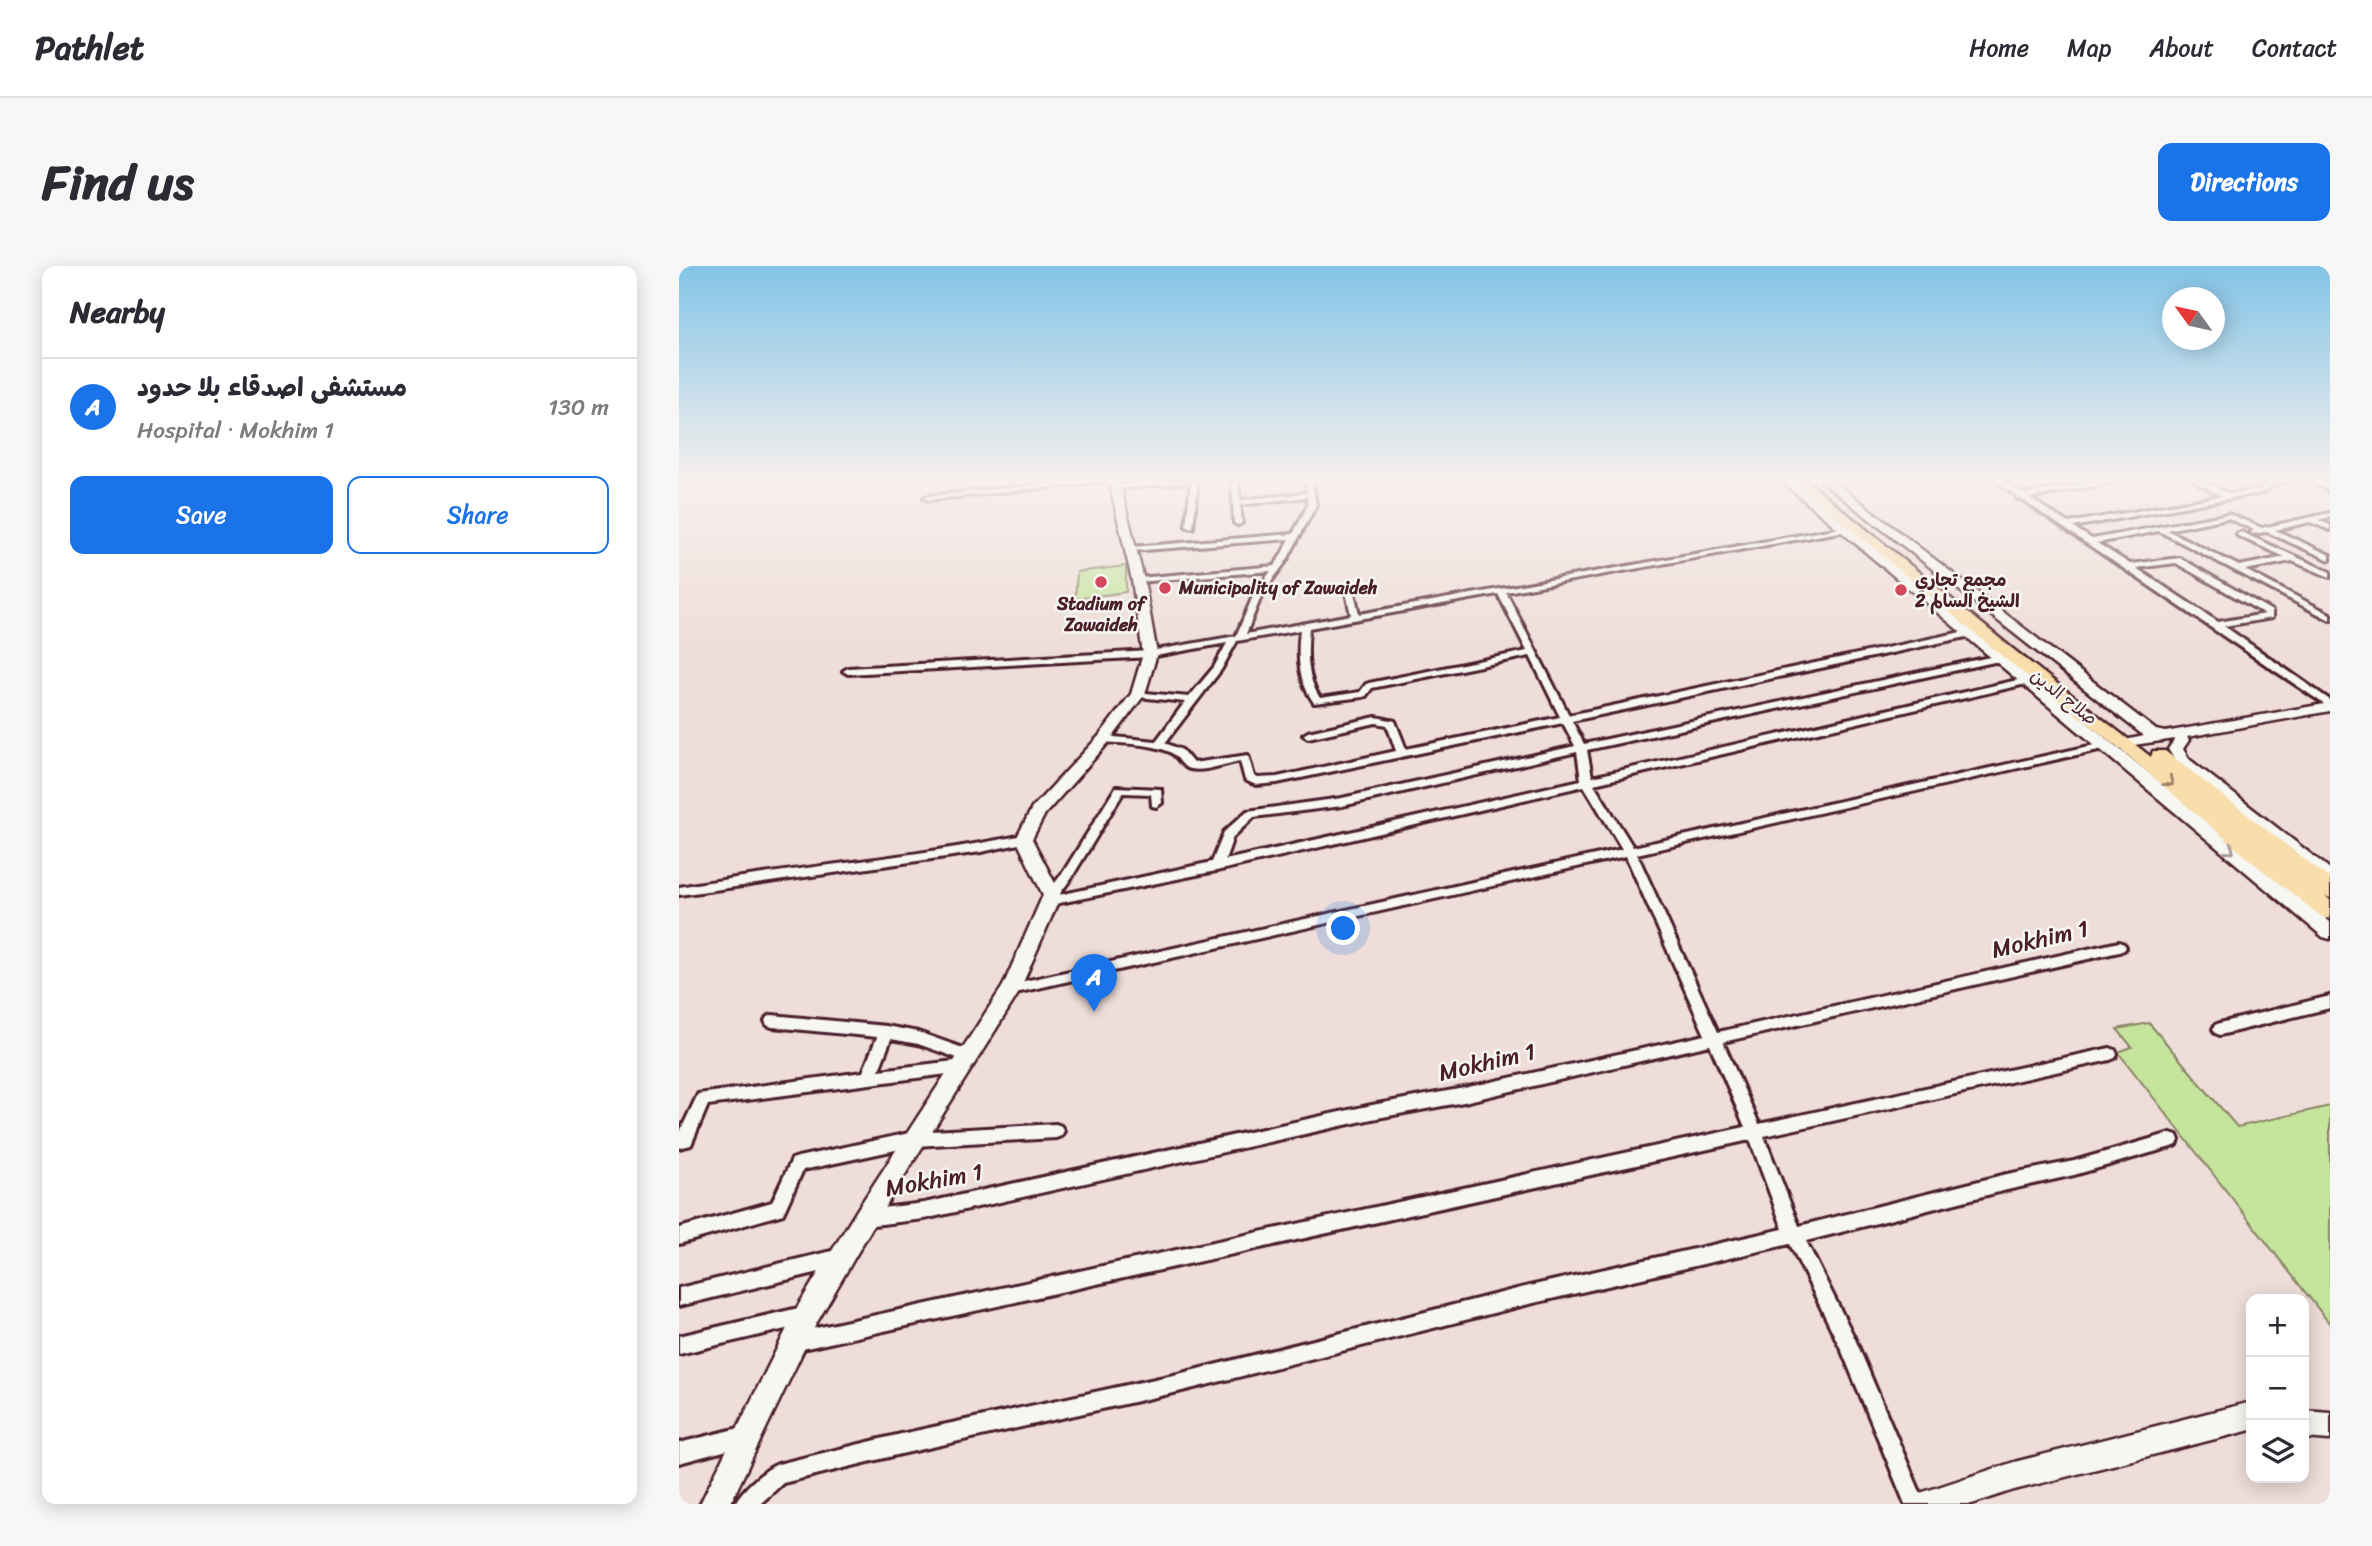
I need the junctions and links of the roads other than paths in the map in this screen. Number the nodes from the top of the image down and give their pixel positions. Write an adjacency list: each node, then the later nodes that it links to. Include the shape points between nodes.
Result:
1 (1128, 539): 16 (street)
2 (1262, 539): 16 (street)
3 (1295, 539): 21 (street)
4 (1791, 539): 27 (street)
5 (1858, 539): 28 (street)
6 (1867, 539): 28 (highway, صلاح الدين)
7 (1872, 539): 49 (highway, صلاح الدين)
8 (1899, 539): 45 (street, via 2121,713 2151,734)
9 (2084, 539): 14 (street)
10 (2107, 539): 14 (street)
11 (2179, 539): 23 (street)
12 (2251, 539): 17 (street)
13 (2286, 539): 15 (street)
14 (2089, 542): 20 (street)
15 (2305, 547): 17 (street); 19 (street)
16 (1131, 549): 25 (street)
17 (2283, 554): 18 (street)
18 (2293, 558): 22 (street); 23 (street)
19 (2330, 560): 22 (street)
20 (2127, 567): 31 (street); 31 (street, via 2177,559 2269,613)
21 (1276, 568): 25 (street); 34 (street)
22 (2314, 568): 24 (street)
23 (2238, 569): 29 (street)
24 (2330, 575)
25 (1138, 580): 36 (street)
26 (1349, 588): 30 (street)
27 (1501, 591): 30 (street); 35 (street)
28 (1938, 600): 33 (street); 49 (highway, صلاح الدين)
29 (2330, 617)
30 (1356, 618): 32 (street)
31 (2216, 625): 42 (street)
32 (1305, 627): 34 (street); 35 (street, via 1301,659 1309,690 1317,701)
33 (1971, 633): 37 (street); 43 (street)
34 (1236, 639): 36 (street); 41 (street)
35 (1532, 653): 43 (street)
36 (1150, 654): 38 (street); 40 (street)
37 (1999, 658): 39 (street); 50 (street)
38 (848, 671)
39 (2026, 681): 48 (street); 52 (street)
40 (1138, 694): 41 (street); 46 (street)
41 (1192, 700): 47 (street)
42 (2330, 707): 45 (street)
43 (1565, 719): 50 (street); 51 (street)
44 (1308, 736): 51 (street, via 1376,720 1391,723)
45 (2174, 738): 49 (street); 57 (street, via 2183,762)
46 (1104, 739): 47 (street); 54 (street, via 1038,812)
47 (1159, 744): 51 (street, via 1178,752 1190,766 1244,757 1249,778 1256,782)
48 (2103, 746): 55 (street); 62 (street, one-way to 62)
49 (2137, 746): 58 (highway, صلاح الدين); 61 (highway, صلاح الدين, one-way to 61, via 2263,860)
50 (1581, 748): 52 (street); 56 (street, via 1342,802 1251,814 1228,835)
51 (1402, 753)
52 (1587, 782): 55 (street); 56 (street)
53 (1156, 803): 60 (street, via 1157,791 1120,789)
54 (1024, 839): 59 (street, via 939,857 748,877); 60 (street)
55 (1629, 850): 64 (street); 69 (street)
56 (1216, 867): 60 (street)
57 (2330, 878)
58 (2330, 890)
59 (679, 891)
60 (1051, 898): 64 (street, Mokhim 1)
61 (2330, 911)
62 (2330, 932)
63 (2119, 947): 69 (street, Mokhim 1)
64 (1011, 989): 71 (street, Mokhim 1)
65 (2330, 1002): 67 (street)
66 (772, 1021): 68 (street)
67 (2220, 1029)
68 (886, 1032): 71 (street, via 918,1038); 72 (street)
69 (1714, 1039): 74 (street); 78 (street, Mokhim 1, via 923,1212)
70 (2111, 1054): 74 (street)
71 (966, 1061): 72 (street); 75 (street, Mokhim 1)
72 (869, 1076): 77 (street, via 703,1099)
73 (1056, 1131): 75 (street, Mokhim 1)
74 (1755, 1132): 79 (street); 84 (street)
75 (914, 1139): 78 (street, Mokhim 1); 80 (street, Mokhim 1, via 798,1164 777,1208)
76 (2171, 1140): 79 (street)
77 (679, 1142)
78 (865, 1218): 81 (street, Mokhim 1)
79 (1794, 1235): 92 (street, via 778,1474); 93 (street)
80 (679, 1236)
81 (841, 1258): 82 (street); 83 (street, Mokhim 1)
82 (679, 1297)
83 (807, 1315): 84 (street, Mokhim 1); 85 (street)
84 (793, 1342): 89 (street, Mokhim 1)
85 (679, 1345)
86 (2246, 1417): 93 (street, via 2014,1476)
87 (2309, 1424): 88 (street)
88 (2330, 1426)
89 (748, 1436): 90 (street); 91 (street, Mokhim 1)
90 (679, 1453)
91 (715, 1504)
92 (745, 1504)
93 (1927, 1504)

